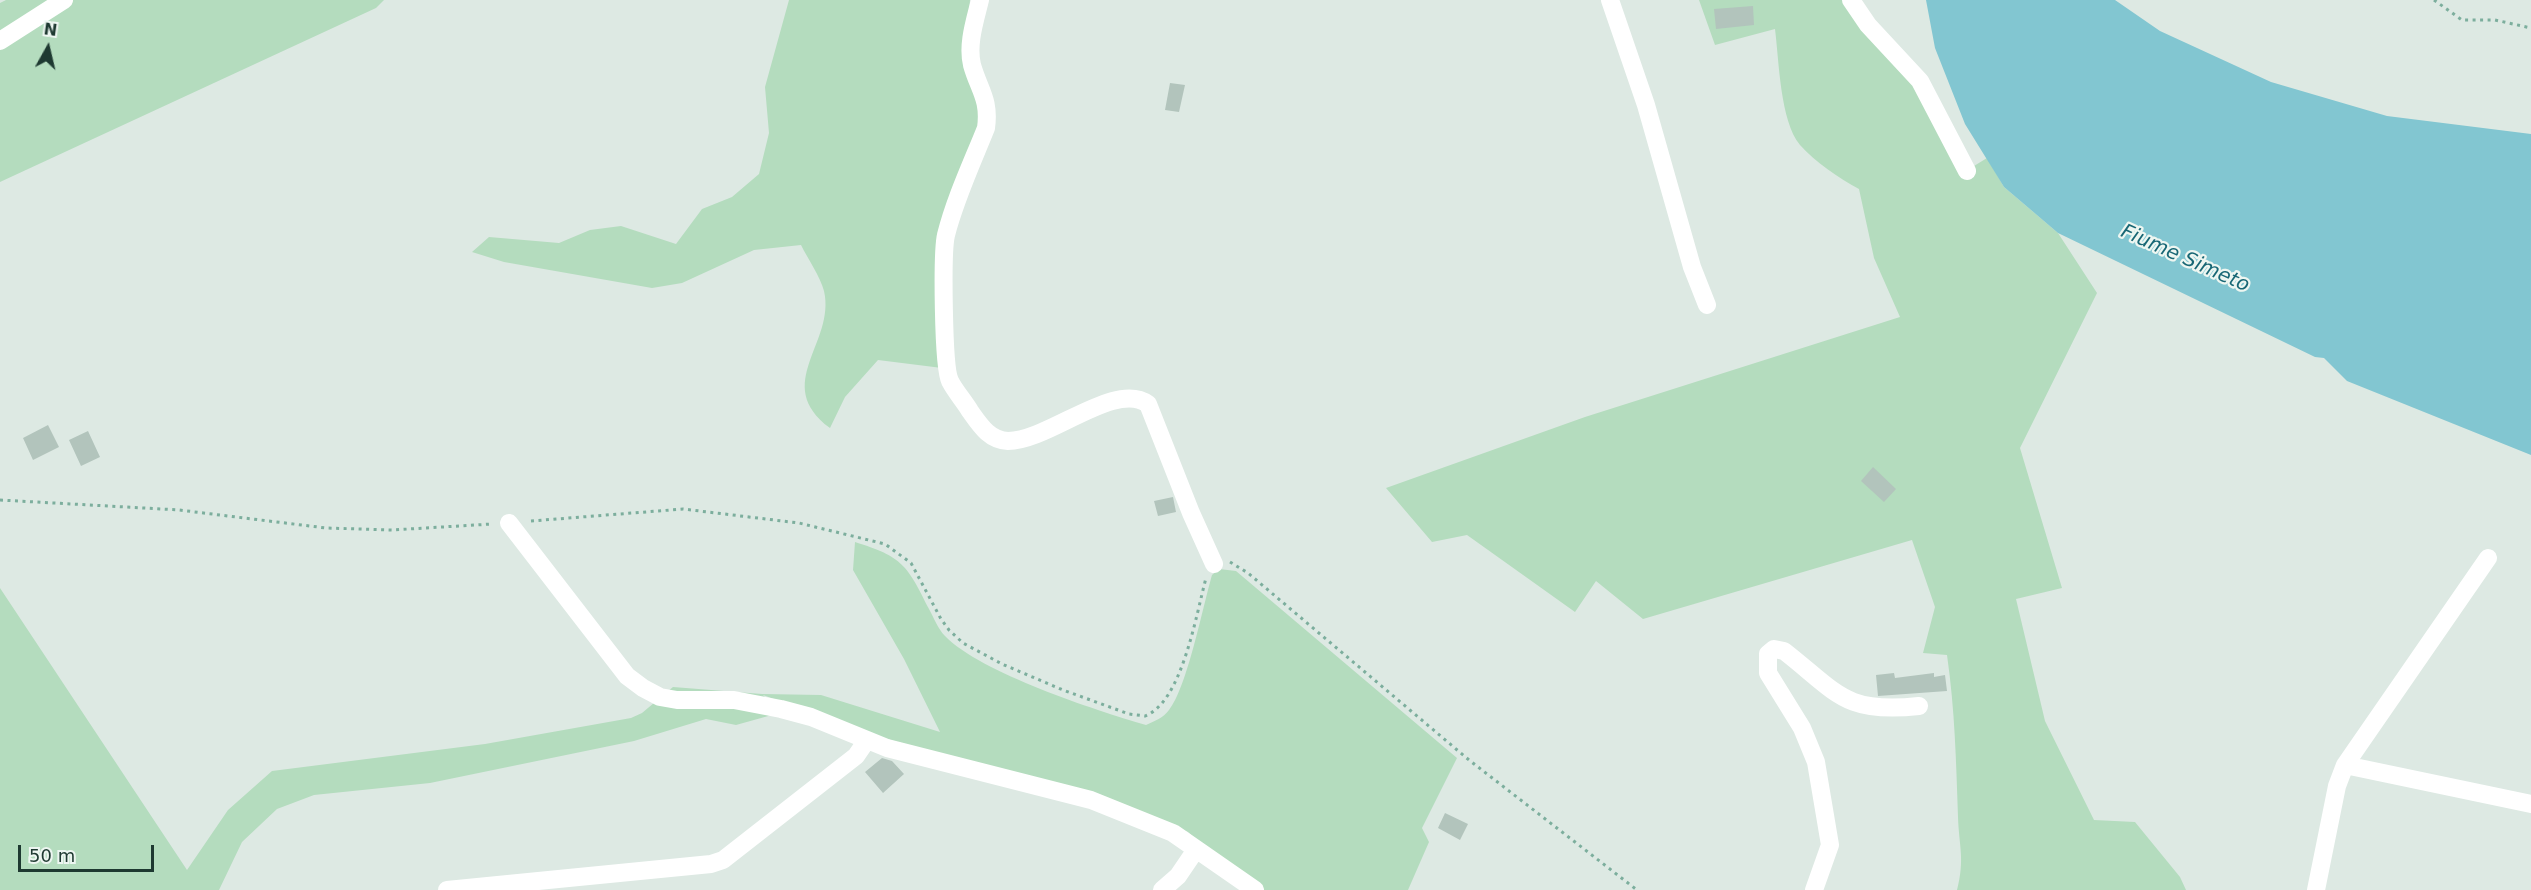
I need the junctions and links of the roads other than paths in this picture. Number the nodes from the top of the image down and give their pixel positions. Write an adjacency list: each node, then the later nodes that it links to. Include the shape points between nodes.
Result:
1 (64, 0): 5 (street)
2 (980, 0): 10 (street, via 970,53 988,114 946,236 945,348 949,380 981,428 994,438 1008,441 1043,432 1117,399 1140,398 1148,405)
3 (1610, 0): 7 (street)
4 (1851, 0): 6 (street, via 1868,25 1920,81)
5 (0, 40)
6 (1967, 171)
7 (1707, 305)
8 (509, 523): 12 (street, via 627,676 643,688 677,700 734,700 781,709)
9 (2488, 558): 13 (street)
10 (1214, 564)
11 (1918, 706): 19 (street, via 1885,710 1847,702 1784,651 1774,649 1768,654 1768,673 1802,728 1821,785 1830,845)
12 (867, 740): 15 (street, via 1091,800 1173,833); 16 (street, via 856,756 723,860)
13 (2344, 765): 14 (street); 20 (street)
14 (2531, 804)
15 (1195, 850): 17 (street, via 1178,876); 18 (street)
16 (447, 890)
17 (1162, 890)
18 (1255, 890)
19 (1814, 890)
20 (2316, 890)

